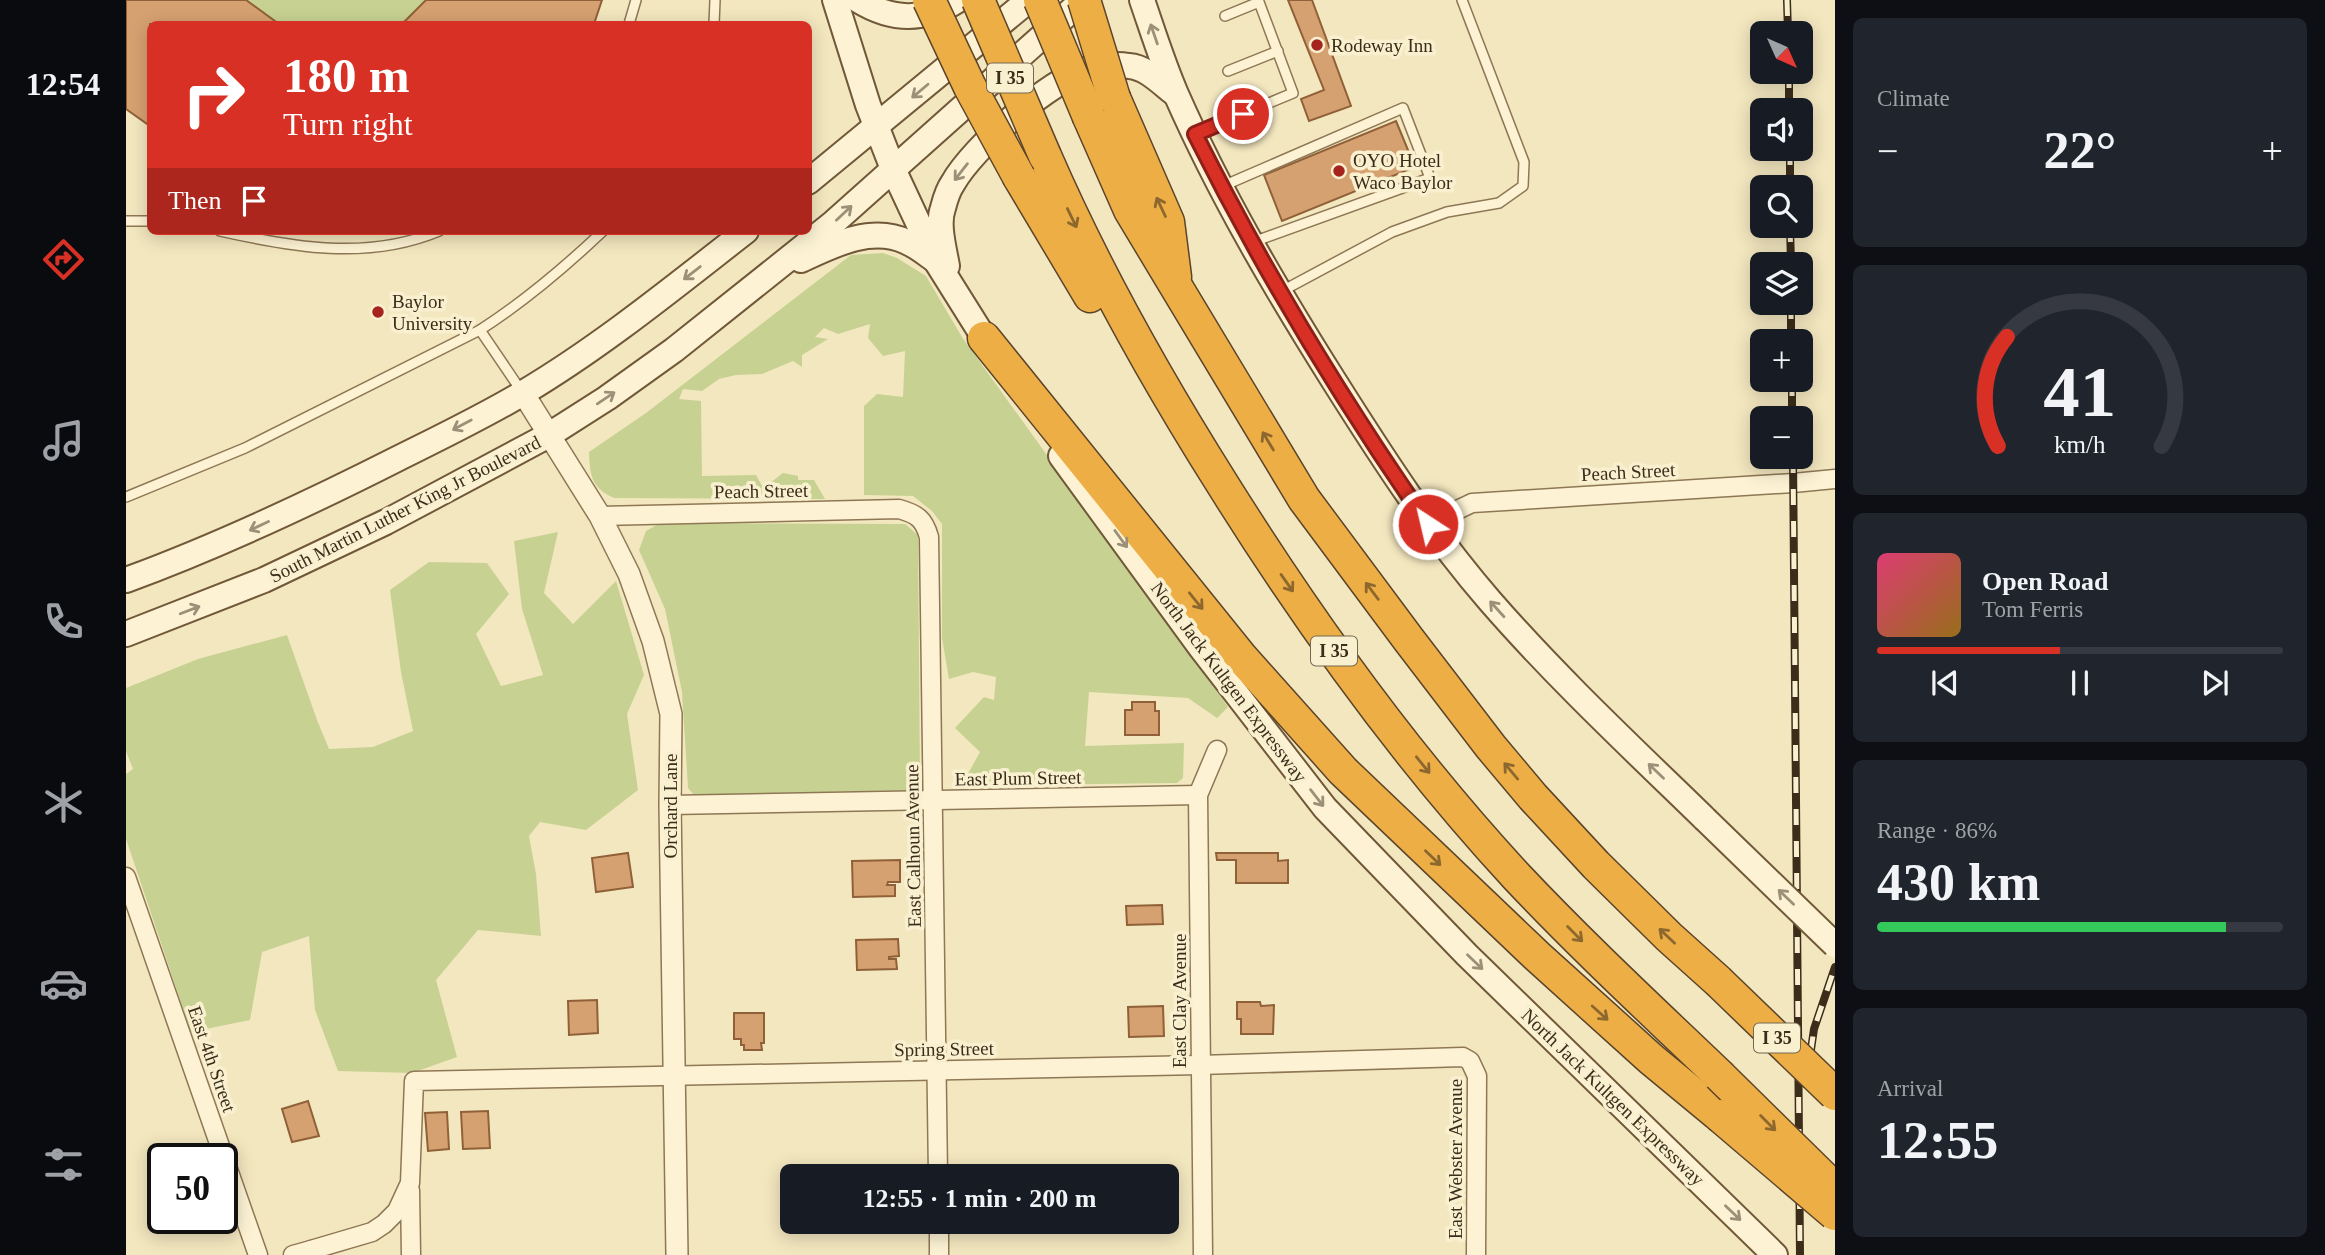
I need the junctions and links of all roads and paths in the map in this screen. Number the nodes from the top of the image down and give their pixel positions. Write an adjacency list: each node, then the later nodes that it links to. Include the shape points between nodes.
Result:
1 (636, 0): 15 (lane)
2 (715, 0): 16 (lane)
3 (835, 0): 20 (main road, North Jack Kultgen Expressway)
4 (858, 0): 6 (main road, via 893,16 915,17)
5 (929, 0): 46 (highway, bridge, via 970,87 1083,285)
6 (958, 0)
7 (978, 0): 46 (highway, I 35, one-way to 46, bridge, via 1108,292)
8 (1029, 0): 20 (main road, one-way to 20)
9 (1040, 0): 34 (highway, I 35, bridge, via 1130,210)
10 (1083, 0): 22 (main road, South Martin Luther King Jr Boulevard); 34 (highway, one-way to 10, bridge, via 1168,222 1114,98)
11 (1142, 0): 19 (main road, one-way to 11)
12 (1462, 0): 35 (lane, via 1524,162 1523,186 1499,203 1447,212 1392,232)
13 (1258, 1): 14 (lane); 17 (lane)
14 (1225, 16)
15 (630, 21)
16 (713, 21)
17 (1278, 51): 18 (lane); 21 (lane, via 1293,93)
18 (1227, 71)
19 (1177, 96): 21 (main road); 36 (main road, one-way to 36, via 1131,65 1090,68 1036,99 979,149 952,183 941,211 950,276)
20 (876, 127): 22 (main road, North Jack Kultgen Expressway); 23 (main road)
21 (1195, 134): 24 (main road)
22 (892, 169): 32 (main road, North Jack Kultgen Expressway); 33 (main road, South Martin Luther King Jr Boulevard, one-way to 22)
23 (812, 179)
24 (1221, 187): 31 (main road); 31 (lane, via 1403,108 1430,178)
25 (126, 221): 26 (lane)
26 (147, 221)
27 (240, 235): 28 (lane, via 331,250)
28 (424, 235)
29 (599, 235): 37 (lane, via 556,275)
30 (741, 235): 39 (main road, one-way to 39, via 599,343)
31 (1252, 242): 35 (main road)
32 (936, 261): 33 (main road, via 907,242 883,235 864,236); 36 (main road, North Jack Kultgen Expressway)
33 (769, 276): 40 (main road, South Martin Luther King Jr Boulevard, one-way to 33, via 674,350)
34 (1177, 291): 59 (highway, I 35, one-way to 34, bridge, via 1595,865 1491,747 1304,499)
35 (1280, 292): 45 (main road)
36 (967, 312): 38 (main road, North Jack Kultgen Expressway)
37 (480, 330): 39 (lane); 42 (lane, via 245,448)
38 (984, 338): 63 (highway, one-way to 63, bridge, via 1242,658 1343,771 1651,1059); 72 (main road, North Jack Kultgen Expressway, one-way to 72, via 1053,446 1325,808 1467,955)
39 (523, 393): 40 (street, Orchard Lane); 47 (main road, one-way to 47, via 302,505 194,555)
40 (549, 435): 43 (street, Orchard Lane); 48 (main road, South Martin Luther King Jr Boulevard, one-way to 40, via 327,551)
41 (1835, 479): 45 (street, Peach Street, via 1472,503)
42 (126, 497)
43 (600, 516): 44 (street, Peach Street, via 899,509); 52 (street, Orchard Lane, via 629,574 653,640 671,714)
44 (921, 517): 51 (street, East Calhoun Avenue, via 929,537)
45 (1428, 524): 54 (main road, one-way to 45, bridge, via 1557,675)
46 (1261, 546): 62 (highway, I 35, one-way to 62, bridge, via 1357,684 1517,876)
47 (126, 580)
48 (126, 634)
49 (1217, 750): 50 (street, East Clay Avenue)
50 (1199, 795): 51 (street, East Plum Street); 56 (street, East Clay Avenue)
51 (934, 800): 52 (street, East Plum Street); 57 (street, East Calhoun Avenue)
52 (670, 805): 58 (street, Orchard Lane)
53 (126, 877): 66 (street, East 4th Street)
54 (1835, 945)
55 (1472, 1064): 56 (street, Spring Street, via 1463,1057); 71 (street, East Webster Avenue, via 1477,1076)
56 (1200, 1065): 57 (street, Spring Street); 70 (street, East Clay Avenue)
57 (936, 1070): 58 (street, Spring Street); 60 (street, East Calhoun Avenue)
58 (674, 1076): 61 (street, Spring Street, via 414,1081); 68 (street, Orchard Lane)
59 (1835, 1094)
60 (938, 1164)
61 (410, 1183): 65 (street, via 397,1211 384,1224); 67 (street)
62 (1835, 1189)
63 (1835, 1214)
64 (939, 1234): 69 (street)
65 (305, 1253)
66 (258, 1255)
67 (411, 1255)
68 (677, 1255)
69 (939, 1255)
70 (1203, 1255)
71 (1476, 1255)
72 (1775, 1255)

